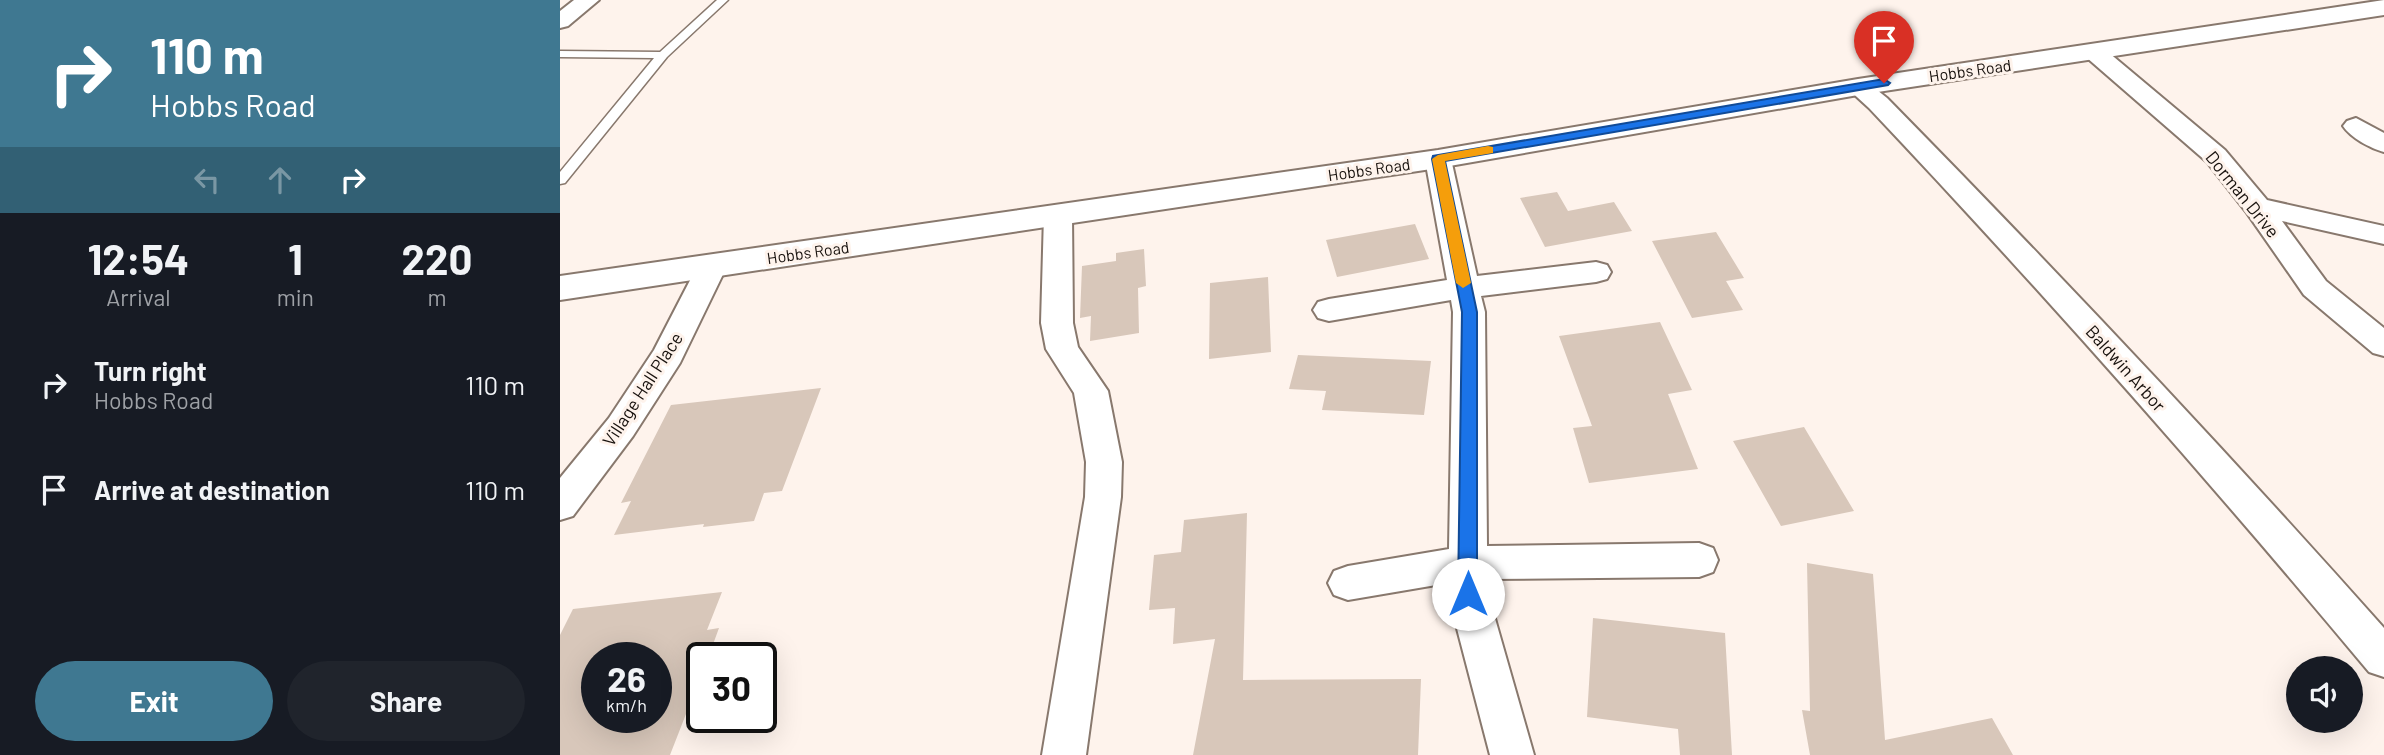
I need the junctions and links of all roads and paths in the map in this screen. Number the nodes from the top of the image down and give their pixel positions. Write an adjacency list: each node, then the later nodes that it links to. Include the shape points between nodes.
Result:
1 (589, 0): 4 (street)
2 (723, 0): 7 (lane)
3 (2384, 7): 5 (street, Hobbs Road)
4 (560, 21)
5 (2094, 52): 8 (street, Hobbs Road); 13 (street, Dorman Drive, via 2216,156)
6 (560, 54): 7 (lane)
7 (663, 55): 12 (lane)
8 (1858, 87): 11 (street, Hobbs Road); 26 (street, Baldwin Arbor, via 2028,260)
9 (2356, 126): 10 (street)
10 (2384, 144)
11 (1438, 159): 14 (street, Hobbs Road); 19 (street)
12 (560, 180)
13 (2257, 207): 15 (street); 21 (street, Dorman Drive, via 2315,288)
14 (1058, 215): 16 (street, Hobbs Road); 27 (street, via 1057,323 1062,349 1091,391 1104,462 1103,497)
15 (2384, 234)
16 (712, 266): 18 (street, Hobbs Road); 22 (street, Village Hall Place, via 667,355 621,427)
17 (1596, 272): 19 (street)
18 (560, 288)
19 (1464, 288): 20 (street); 24 (street, via 1469,312)
20 (1329, 310)
21 (2384, 345)
22 (560, 505)
23 (1699, 559): 24 (street)
24 (1468, 563): 25 (street); 28 (street, via 1468,594)
25 (1348, 583)
26 (2384, 658)
27 (1064, 755)
28 (1512, 755)

